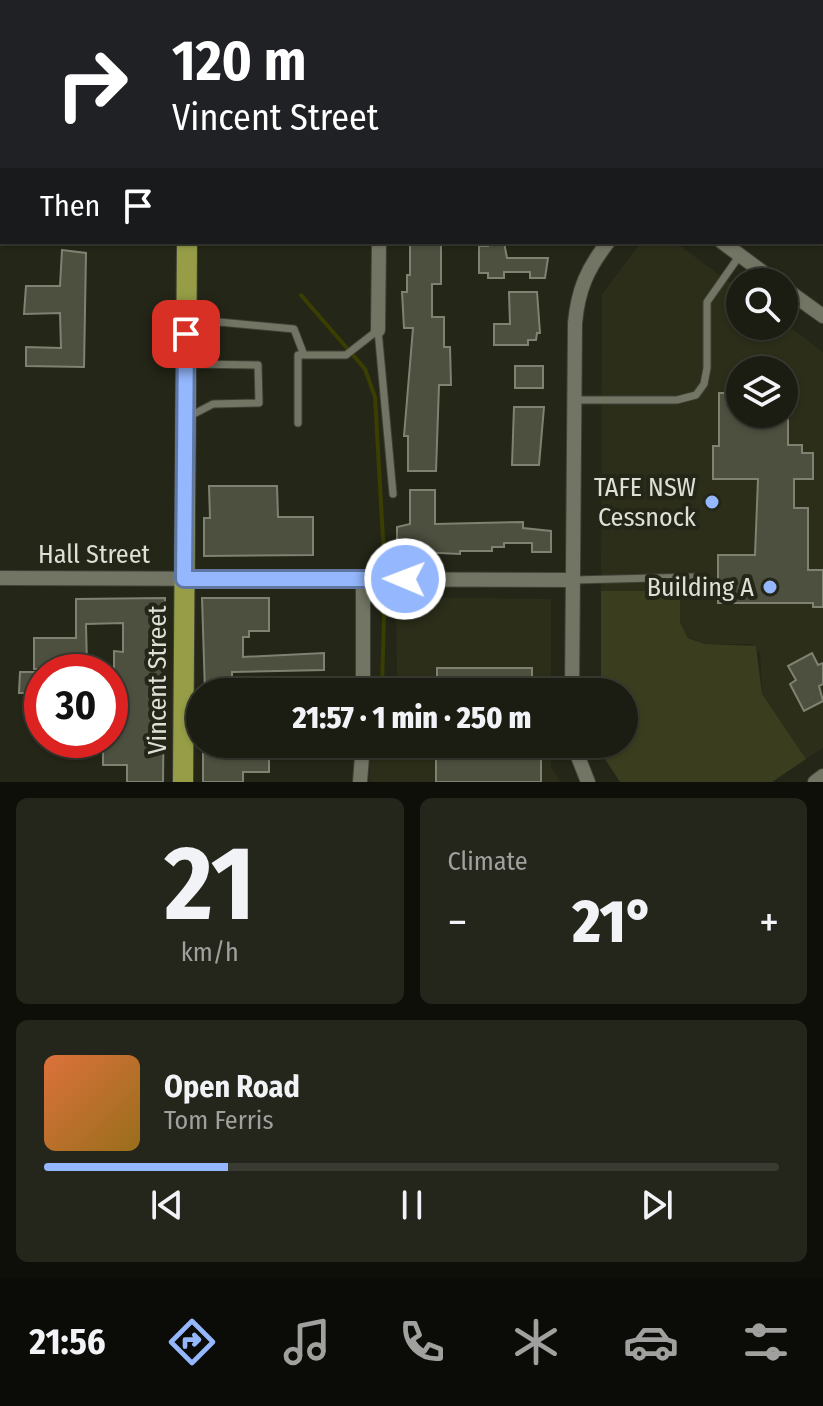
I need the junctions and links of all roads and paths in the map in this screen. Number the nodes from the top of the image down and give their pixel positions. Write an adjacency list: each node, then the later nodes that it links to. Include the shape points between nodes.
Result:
1 (187, 244): 8 (main road, Vincent Street)
2 (379, 244): 10 (street)
3 (606, 244): 13 (street, via 588,268 578,295)
4 (725, 244): 5 (street)
5 (740, 255): 6 (street); 13 (lane, via 707,302 707,368 696,395 677,400)
6 (757, 268)
7 (798, 298): 9 (street)
8 (186, 301): 11 (lane, via 219,322 294,329); 12 (main road, Vincent Street)
9 (823, 316)
10 (378, 330): 11 (lane, via 351,352); 16 (lane)
11 (304, 355): 15 (lane, via 298,355)
12 (185, 364): 14 (main road, Vincent Street); 14 (lane, via 258,365 259,403 213,404)
13 (575, 400): 21 (street)
14 (185, 419): 19 (main road, Vincent Street)
15 (298, 423)
16 (393, 494)
17 (695, 577): 21 (lane)
18 (0, 578): 19 (street, Hall Street)
19 (184, 579): 20 (street, Hall Street); 27 (main road, Vincent Street)
20 (377, 579): 21 (street, Hall Street); 22 (street)
21 (572, 580): 23 (street)
22 (365, 678)
23 (572, 678)
24 (362, 758): 28 (street)
25 (579, 758): 29 (street)
26 (823, 776): 30 (street)
27 (183, 782)
28 (360, 782)
29 (588, 782)
30 (815, 782)

